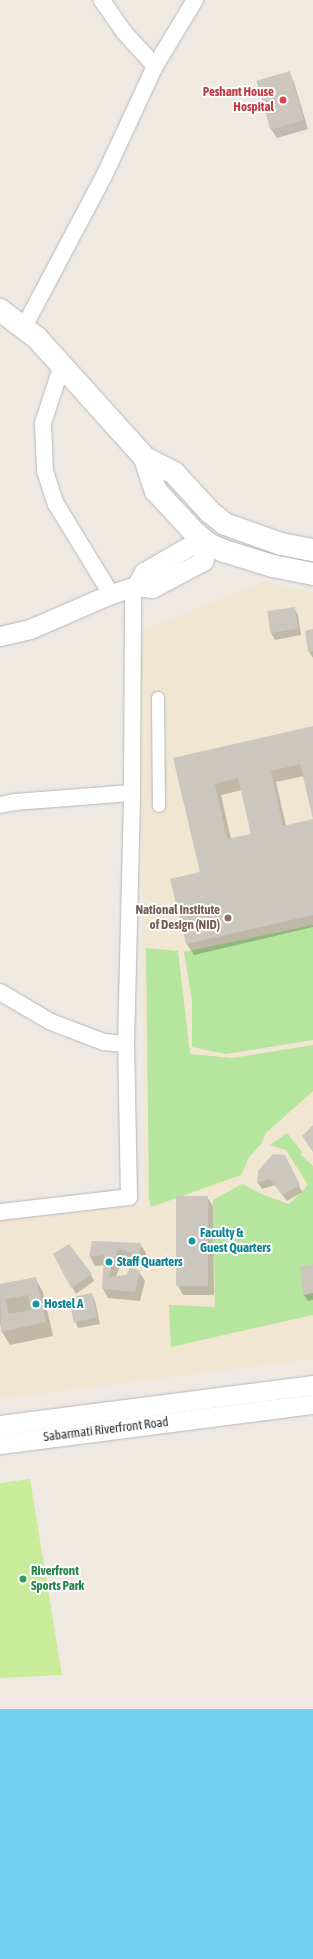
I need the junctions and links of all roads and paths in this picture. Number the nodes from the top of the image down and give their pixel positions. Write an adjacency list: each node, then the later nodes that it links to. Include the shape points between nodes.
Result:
1 (102, 0): 3 (street, via 124,32)
2 (195, 0): 3 (street)
3 (155, 66): 5 (street, via 104,176)
4 (0, 310): 5 (main road)
5 (24, 328): 6 (main road)
6 (62, 365): 7 (main road); 13 (street, via 43,423 45,470 56,504)
7 (145, 458): 8 (main road, via 174,473 210,512); 9 (main road, via 156,491)
8 (226, 524): 9 (street); 10 (main road, via 281,544)
9 (209, 546): 11 (main road, via 273,566); 12 (street, via 191,545 144,572)
10 (313, 550)
11 (313, 574)
12 (135, 587): 13 (street); 16 (street)
13 (111, 594): 14 (street, via 30,629)
14 (0, 636)
15 (158, 698): 18 (street)
16 (132, 793): 17 (street); 20 (street)
17 (0, 805)
18 (159, 806)
19 (0, 992): 20 (street, via 51,1022 104,1042)
20 (126, 1044): 21 (street, via 129,1197)
21 (0, 1212)
22 (313, 1386): 23 (street)
23 (211, 1399): 25 (street); 26 (street, Sabarmati Riverfront Road)
24 (313, 1404): 25 (street)
25 (213, 1418): 27 (street, Sabarmati Riverfront Road)
26 (0, 1426)
27 (0, 1444)

